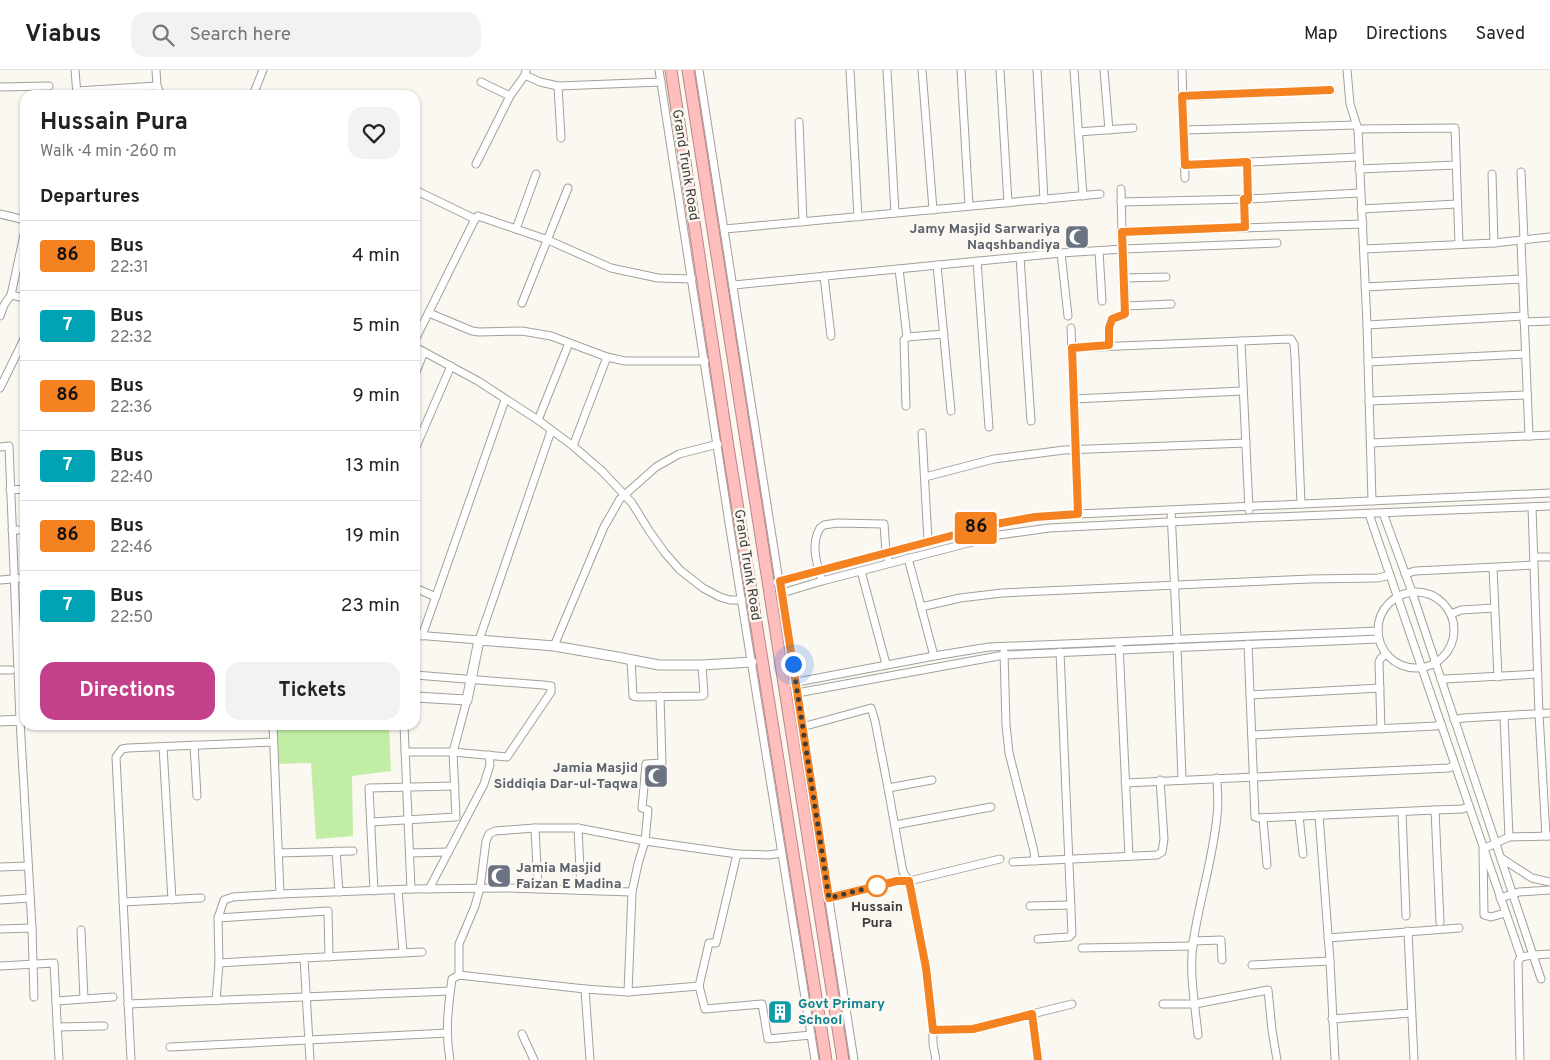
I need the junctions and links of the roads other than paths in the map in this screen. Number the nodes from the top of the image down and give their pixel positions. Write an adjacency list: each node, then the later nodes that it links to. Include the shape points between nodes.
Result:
1 (75, 70): 25 (street)
2 (156, 70): 22 (street)
3 (263, 70): 28 (street)
4 (659, 70): 20 (street)
5 (671, 70): 32 (highway, Grand Trunk Road)
6 (688, 70): 127 (highway, Grand Trunk Road)
7 (699, 70): 73 (street)
8 (850, 70): 66 (street)
9 (887, 70): 64 (street)
10 (922, 70): 63 (street)
11 (961, 70): 61 (street)
12 (1000, 70): 59 (street)
13 (1036, 70): 57 (street)
14 (1074, 70): 38 (street)
15 (1104, 70): 36 (street)
16 (1182, 70): 31 (street)
17 (1347, 70): 34 (street, via 1350,104)
18 (526, 73): 23 (street, via 540,82); 30 (street)
19 (480, 82): 30 (street)
20 (661, 82): 23 (street); 32 (street)
21 (49, 86): 24 (street)
22 (157, 86): 26 (street); 27 (street)
23 (558, 86): 39 (street)
24 (0, 87)
25 (77, 90)
26 (111, 90)
27 (159, 90)
28 (255, 90)
29 (1330, 90): 31 (street)
30 (510, 96): 42 (street)
31 (1182, 96): 37 (street)
32 (670, 102): 93 (street); 149 (highway, Grand Trunk Road)
33 (799, 122): 69 (street)
34 (1357, 127): 37 (street); 40 (street); 44 (street, via 1455,128)
35 (1134, 128): 36 (street)
36 (1109, 130): 38 (street)
37 (1184, 130): 43 (street)
38 (1078, 132): 55 (street)
39 (561, 138)
40 (1358, 157): 41 (street); 45 (street)
41 (1247, 162): 43 (street); 56 (street)
42 (476, 164)
43 (1185, 165): 49 (street)
44 (1456, 165): 45 (street); 60 (street)
45 (1359, 169): 54 (street)
46 (1521, 172): 77 (street)
47 (536, 174): 72 (street)
48 (1492, 174): 79 (street)
49 (1185, 178)
50 (568, 188): 76 (street)
51 (1121, 189): 58 (street)
52 (420, 192): 68 (street)
53 (1100, 194): 55 (street)
54 (1360, 194): 56 (street); 62 (street)
55 (1083, 196): 57 (street)
56 (1246, 199): 58 (street); 71 (street)
57 (1044, 200): 59 (street)
58 (1121, 202): 74 (street)
59 (1008, 203): 61 (street)
60 (1457, 204): 62 (street); 80 (street)
61 (969, 206): 63 (street)
62 (1361, 209): 70 (street)
63 (933, 210): 64 (street)
64 (895, 213): 66 (street)
65 (0, 214): 67 (street)
66 (858, 217): 69 (street)
67 (20, 219)
68 (475, 219): 72 (street, via 483,217); 103 (street)
69 (803, 222): 73 (street)
70 (1363, 224): 71 (street); 82 (street)
71 (1245, 227): 74 (street)
72 (516, 229): 76 (street)
73 (725, 229): 95 (street)
74 (1122, 232): 81 (street)
75 (1550, 237): 77 (street)
76 (548, 240): 93 (street, via 611,268 658,278); 100 (street)
77 (1522, 240): 79 (street); 94 (street)
78 (1277, 243): 81 (street)
79 (1494, 243): 80 (street)
80 (1459, 244): 82 (street)
81 (1123, 249): 83 (street); 92 (street)
82 (1364, 249): 96 (street)
83 (1099, 251): 84 (street); 99 (street)
84 (1061, 253): 85 (street); 105 (street)
85 (1020, 257): 87 (street); 138 (street)
86 (20, 258): 97 (street)
87 (977, 261): 88 (street); 139 (street)
88 (937, 265): 89 (street); 111 (street)
89 (899, 269): 90 (street); 113 (street)
90 (824, 276): 95 (street); 112 (street)
91 (1166, 277): 92 (street)
92 (1125, 278): 102 (street)
93 (692, 279): 123 (street)
94 (1522, 279): 96 (street); 106 (street)
95 (734, 285): 126 (street)
96 (1365, 287): 108 (street)
97 (11, 295): 98 (street); 104 (street)
98 (20, 297)
99 (1102, 301)
100 (522, 303)
101 (1171, 304): 102 (street)
102 (1126, 306): 116 (street, via 1125,314 1114,317 1110,323)
103 (429, 313): 110 (street); 115 (street, via 478,332 522,331)
104 (0, 316)
105 (1068, 316)
106 (1524, 319): 107 (street); 108 (street); 121 (street)
107 (1550, 321)
108 (1367, 324): 125 (street)
109 (1071, 328): 118 (street)
110 (420, 330)
111 (944, 334): 113 (street); 136 (street)
112 (831, 336)
113 (907, 337): 135 (street, via 904,340)
114 (1241, 341): 116 (street); 130 (street); 161 (street, via 1288,338 1293,341)
115 (569, 343): 122 (street); 137 (street)
116 (1109, 345): 118 (street)
117 (20, 347): 129 (street)
118 (1072, 348): 132 (street)
119 (420, 350): 120 (street)
120 (424, 352): 124 (street); 128 (street)
121 (1525, 354): 125 (street); 131 (street)
122 (607, 357): 123 (street); 148 (street)
123 (705, 361): 149 (street)
124 (420, 362)
125 (1368, 362): 134 (street)
126 (746, 364): 127 (street); 152 (street)
127 (733, 365): 147 (highway, Grand Trunk Road)
128 (451, 366): 133 (street); 144 (street)
129 (0, 388)
130 (1243, 391): 132 (street); 145 (street)
131 (1527, 395): 134 (street); 143 (street)
132 (1074, 399): 151 (street)
133 (504, 400): 137 (street); 194 (street)
134 (1369, 401): 146 (street)
135 (906, 406)
136 (951, 411)
137 (538, 420): 140 (street)
138 (1031, 421)
139 (989, 427)
140 (551, 431): 148 (street); 206 (street)
141 (922, 433): 154 (street)
142 (1550, 435): 143 (street)
143 (1529, 436): 146 (street)
144 (420, 437)
145 (1246, 443): 151 (street); 162 (street)
146 (1371, 443): 160 (street)
147 (746, 445): 149 (highway); 153 (highway, Grand Trunk Road)
148 (573, 446): 158 (street)
149 (723, 446): 158 (street, via 679,454 656,467); 196 (street); 375 (highway, Grand Trunk Road)
150 (0, 447): 156 (street, via 9,446)
151 (1076, 450): 154 (street, via 994,459); 168 (street)
152 (763, 469): 153 (street); 189 (street)
153 (750, 471): 189 (highway, Grand Trunk Road)
154 (925, 477): 174 (street)
155 (20, 489): 156 (street)
156 (10, 490): 172 (street)
157 (1550, 493): 159 (street)
158 (625, 494): 196 (street, via 680,570 720,597); 212 (street, via 604,527)
159 (1456, 497): 160 (street); 166 (street)
160 (1372, 502): 161 (street)
161 (1301, 504): 162 (street)
162 (1249, 506): 165 (street); 170 (street)
163 (1550, 506): 164 (street)
164 (1532, 507): 166 (street); 178 (street)
165 (1171, 510): 168 (street); 171 (street)
166 (1456, 510): 167 (street)
167 (1383, 513): 169 (street); 183 (street)
168 (1078, 514): 174 (street, via 996,524)
169 (1369, 514): 170 (street); 184 (street)
170 (1249, 518): 171 (street)
171 (1172, 522): 177 (street, via 1022,532); 190 (street)
172 (12, 530): 173 (street); 186 (street)
173 (20, 530)
174 (928, 541): 175 (street)
175 (886, 552): 179 (street); 181 (street); 181 (street, via 884,524 824,525 814,541)
176 (1550, 557): 178 (street)
177 (908, 558): 179 (street); 197 (street)
178 (1534, 561): 180 (street); 227 (street)
179 (889, 563): 182 (street)
180 (1493, 568): 183 (street, via 1415,570); 198 (street)
181 (819, 570): 188 (street); 189 (street)
182 (861, 571): 188 (street); 221 (street)
183 (1405, 574): 192 (street)
184 (1390, 575): 190 (street); 195 (street)
185 (20, 578): 186 (street)
186 (14, 579): 187 (street); 200 (street)
187 (0, 580)
188 (822, 581): 193 (street)
189 (774, 582): 193 (street); 232 (highway, Grand Trunk Road)
190 (1175, 586): 197 (street, via 983,594); 209 (street)
191 (420, 590): 194 (street)
192 (1412, 592): 195 (street); 199 (street, via 1435,597); 222 (street)
193 (782, 593): 232 (street)
194 (436, 597): 202 (street)
195 (1398, 597): 201 (street, via 1385,609); 224 (street)
196 (742, 600): 220 (street)
197 (921, 607): 218 (street)
198 (1494, 608): 199 (street, via 1464,609); 229 (street)
199 (1451, 614): 222 (street, via 1454,638 1449,650)
200 (20, 630)
201 (1378, 631): 203 (street); 205 (street)
202 (420, 633)
203 (1290, 634): 207 (street); 208 (street)
204 (420, 635): 206 (street)
205 (1379, 639): 208 (street); 216 (street)
206 (479, 640): 212 (street); 230 (street)
207 (1211, 641): 209 (street); 210 (street)
208 (1290, 642): 210 (street)
209 (1177, 643): 211 (street); 262 (street)
210 (1248, 644): 236 (street)
211 (1119, 645): 213 (street); 215 (street); 265 (street)
212 (554, 646): 219 (street)
213 (1004, 646): 217 (street); 218 (street)
214 (20, 649): 226 (street)
215 (1060, 652): 217 (street); 297 (street)
216 (1386, 654): 224 (street, via 1402,666); 233 (street, via 1379,662)
217 (1004, 655): 235 (street); 299 (street, via 1008,746)
218 (934, 656): 221 (street)
219 (630, 660): 223 (street, via 659,665); 237 (street, via 633,696)
220 (752, 662): 223 (street); 292 (street)
221 (886, 664): 232 (street)
222 (1436, 664): 224 (street); 231 (street)
223 (702, 665): 237 (street, via 704,695)
224 (1422, 668): 246 (street)
225 (0, 670): 226 (street)
226 (18, 671): 234 (street)
227 (1538, 674): 229 (street); 241 (street)
228 (420, 675): 230 (street)
229 (1498, 677): 231 (street)
230 (471, 679): 239 (street); 258 (street, via 551,686 551,692 507,757)
231 (1441, 680): 244 (street)
232 (790, 683): 235 (street); 373 (highway, Grand Trunk Road)
233 (1380, 688): 236 (street); 248 (street)
234 (20, 691)
235 (797, 693): 247 (street)
236 (1250, 695): 252 (street)
237 (660, 696): 284 (street, via 662,762 646,764 642,808 648,810)
238 (420, 697): 239 (street)
239 (467, 700): 257 (street)
240 (1550, 713): 241 (street)
241 (1540, 714): 242 (street); 282 (street)
242 (1504, 716): 244 (street); 283 (street)
243 (20, 720): 245 (street)
244 (1454, 720): 285 (street)
245 (0, 721)
246 (1441, 724): 248 (street); 259 (street)
247 (802, 727): 268 (street, via 871,708); 322 (street)
248 (1381, 729): 252 (street)
249 (23, 730): 302 (street)
250 (273, 730): 253 (street)
251 (404, 730): 256 (street)
252 (1252, 735): 260 (street)
253 (273, 742): 254 (street); 290 (street)
254 (194, 745): 255 (street); 269 (street)
255 (162, 747): 325 (street); 326 (street, via 122,749 116,757)
256 (405, 752): 257 (street); 267 (street)
257 (453, 752): 258 (street); 266 (street)
258 (489, 755): 289 (street, via 490,765 484,784)
259 (1454, 765): 260 (street, via 1449,768); 271 (street)
260 (1253, 777): 261 (street); 276 (street, via 1254,814)
261 (1217, 778): 262 (street); 340 (street, via 1215,832)
262 (1182, 779): 264 (street)
263 (932, 780): 268 (street)
264 (1160, 780): 265 (street); 295 (street, via 1162,852)
265 (1125, 783): 295 (street)
266 (455, 786): 267 (street); 277 (street, via 456,817)
267 (407, 787): 277 (street); 278 (street, via 369,788)
268 (888, 788): 279 (street)
269 (197, 796)
270 (991, 807): 279 (street)
271 (1468, 807): 272 (street); 286 (street)
272 (1435, 810): 273 (street); 332 (street)
273 (1402, 812): 274 (street); 330 (street)
274 (1318, 815): 275 (street); 338 (street)
275 (1300, 816): 276 (street); 294 (street)
276 (1264, 818): 301 (street)
277 (408, 820): 278 (street); 291 (street)
278 (370, 822): 315 (street)
279 (895, 825): 305 (street, via 903,872)
280 (535, 828): 281 (street); 307 (street, via 489,834); 310 (street)
281 (578, 828): 284 (street); 312 (street)
282 (1548, 836): 283 (street)
283 (1509, 837): 285 (street)
284 (645, 841): 293 (street); 317 (street)
285 (1495, 844): 286 (street); 296 (street)
286 (1482, 849): 323 (street); 329 (street, via 1484,915 1491,917)
287 (336, 851): 288 (street); 290 (street); 316 (street)
288 (353, 851)
289 (448, 852): 291 (street); 309 (street)
290 (278, 853): 319 (street)
291 (410, 853): 308 (street)
292 (781, 853): 293 (street); 375 (street)
293 (737, 854): 357 (street, via 716,943 709,943)
294 (1303, 854)
295 (1129, 856): 297 (street)
296 (1501, 858): 304 (street); 318 (street)
297 (1070, 859): 299 (street); 327 (street)
298 (1000, 860): 305 (street)
299 (1035, 861): 300 (street)
300 (1013, 862)
301 (1267, 865)
302 (28, 866): 303 (street); 320 (street)
303 (0, 867)
304 (1541, 880): 306 (street); 313 (street)
305 (909, 881): 322 (street); 379 (street, via 926,968)
306 (1550, 882)
307 (480, 888): 309 (street); 310 (street); 355 (street, via 459,944)
308 (411, 889): 309 (street); 311 (street)
309 (429, 889)
310 (538, 889): 312 (street)
311 (398, 890): 315 (street); 343 (street)
312 (581, 890): 317 (street)
313 (1541, 890): 314 (street); 318 (street)
314 (1550, 890)
315 (374, 891): 316 (street)
316 (338, 892): 319 (street)
317 (632, 892): 360 (street)
318 (1513, 893): 323 (street); 345 (street)
319 (280, 894): 331 (street, via 224,900)
320 (30, 898): 324 (street); 333 (street)
321 (201, 898): 325 (street)
322 (829, 898): 378 (street)
323 (1500, 898): 329 (street)
324 (0, 900)
325 (172, 900): 326 (street)
326 (123, 902): 367 (street)
327 (1071, 905): 328 (street); 339 (street, via 1071,936)
328 (1030, 906)
329 (1505, 913): 347 (street)
330 (1406, 916)
331 (218, 918): 346 (street, via 328,911); 351 (street)
332 (1440, 922)
333 (32, 928): 335 (street); 352 (street)
334 (1459, 928): 337 (street)
335 (0, 929)
336 (81, 930): 364 (street)
337 (1408, 931): 338 (street); 371 (street)
338 (1328, 938): 350 (street)
339 (1038, 939)
340 (1193, 943): 341 (street); 349 (street, via 1221,940); 370 (street)
341 (1082, 948)
342 (422, 952): 343 (street)
343 (402, 953): 346 (street)
344 (1550, 954): 345 (street)
345 (1533, 955): 347 (street); 356 (street)
346 (329, 957): 348 (street)
347 (1521, 957): 401 (street, via 1518,962)
348 (304, 958): 351 (street); 361 (street)
349 (1222, 960)
350 (1330, 961): 354 (street); 374 (street)
351 (219, 963): 366 (street)
352 (34, 964): 353 (street); 362 (street); 365 (street, via 54,963)
353 (0, 966)
354 (1252, 966)
355 (460, 975): 358 (street); 359 (street, via 452,980)
356 (1541, 979)
357 (700, 986): 360 (street); 382 (street, via 705,1009 762,1004 768,1040)
358 (585, 989): 360 (street); 391 (street)
359 (450, 991): 361 (street); 380 (street)
360 (628, 992)
361 (306, 996): 366 (street); 384 (street)
362 (34, 997)
363 (114, 997): 364 (street)
364 (84, 999): 365 (street)
365 (56, 1001): 377 (street)
366 (216, 1001): 367 (street)
367 (128, 1004): 387 (street)
368 (1072, 1004): 372 (street)
369 (1163, 1004): 370 (street)
370 (1195, 1004): 383 (street); 398 (street, via 1268,990)
371 (1411, 1013): 374 (street); 400 (street)
372 (1032, 1014): 379 (street, via 973,1029); 397 (street)
373 (836, 1018): 375 (highway); 378 (highway, Grand Trunk Road)
374 (1332, 1019): 399 (street)
375 (814, 1021): 382 (street); 393 (highway, Grand Trunk Road)
376 (104, 1026): 377 (street)
377 (57, 1027): 386 (street)
378 (844, 1029): 394 (highway, Grand Trunk Road); 395 (street)
379 (933, 1030): 396 (street)
380 (447, 1033): 384 (street); 389 (street)
381 (522, 1034): 390 (street)
382 (811, 1035): 392 (street)
383 (1198, 1035)
384 (309, 1040): 385 (street); 388 (street)
385 (170, 1047)
386 (58, 1060)
387 (131, 1060)
388 (310, 1060)
389 (450, 1060)
390 (534, 1060)
391 (590, 1060)
392 (815, 1060)
393 (826, 1060)
394 (843, 1060)
395 (854, 1060)
396 (936, 1060)
397 (1038, 1060)
398 (1277, 1060)
399 (1335, 1060)
400 (1414, 1060)
401 (1520, 1060)

